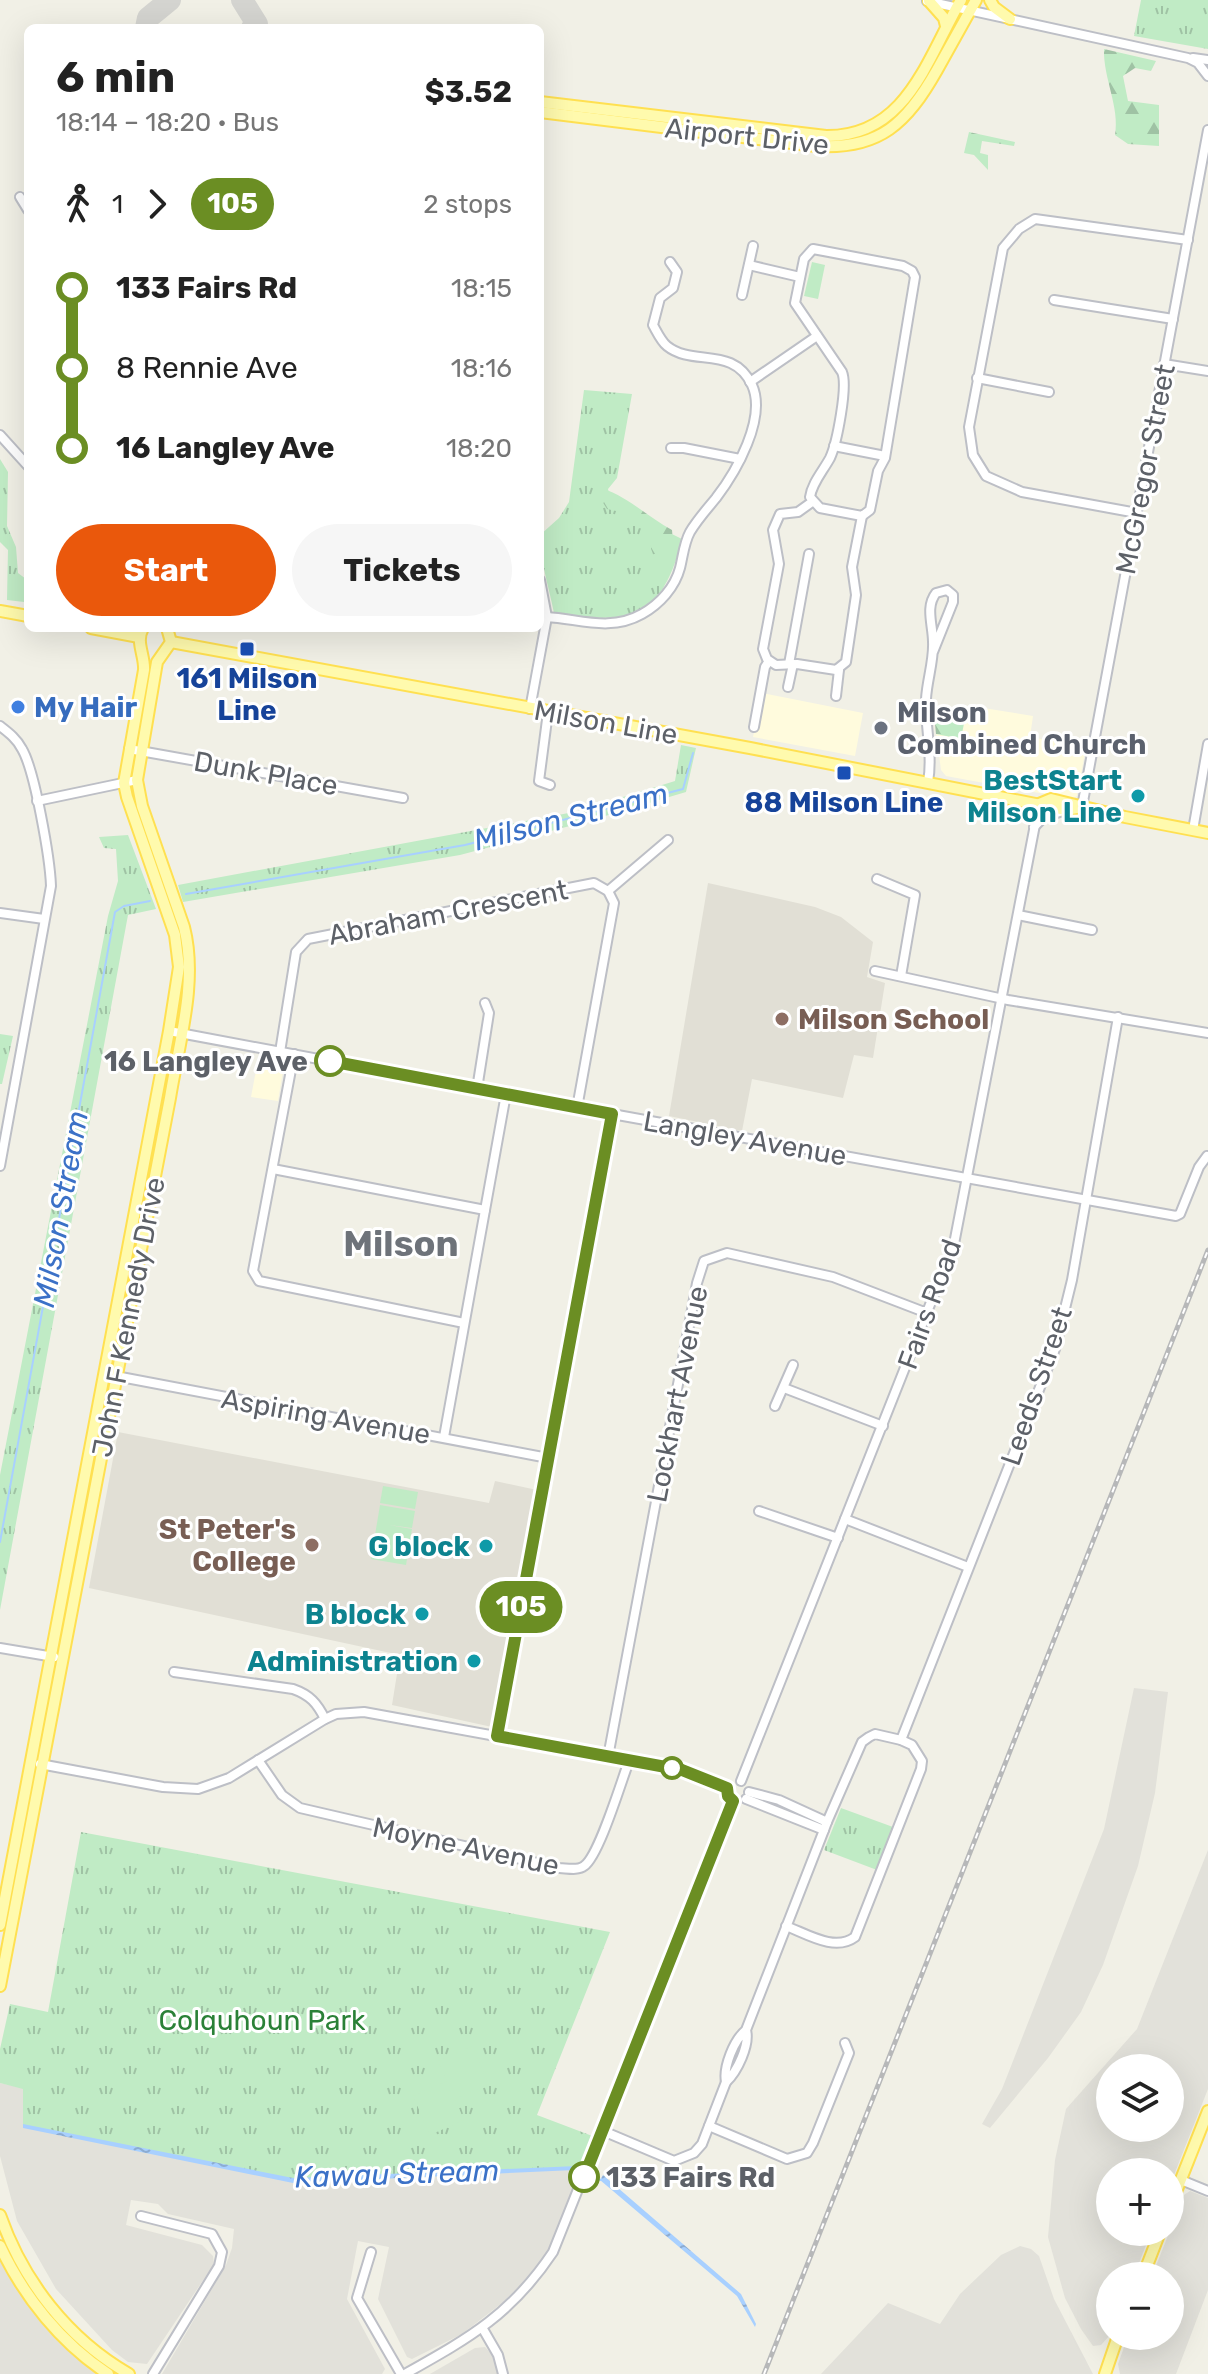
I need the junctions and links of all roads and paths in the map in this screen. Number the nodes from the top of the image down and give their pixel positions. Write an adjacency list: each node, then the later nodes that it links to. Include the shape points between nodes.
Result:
1 (927, 0): 4 (street); 7 (main road)
2 (976, 0): 5 (main road, Airport Drive)
3 (990, 0): 6 (main road)
4 (959, 4): 5 (street); 7 (main road, Airport Drive)
5 (970, 12): 6 (street); 12 (main road, Airport Drive, via 912,110 885,133 852,146)
6 (1010, 19): 8 (street)
7 (946, 26): 11 (main road, Airport Drive, via 899,107 882,122 849,135)
8 (1188, 58): 9 (street); 10 (street)
9 (1208, 60)
10 (1208, 76)
11 (544, 102)
12 (544, 112)
13 (1208, 130): 16 (street, McGregor Street)
14 (20, 197): 15 (street)
15 (24, 204)
16 (1188, 240): 23 (street, McGregor Street); 27 (street, via 1035,219 1019,229 1003,248)
17 (753, 246): 19 (street)
18 (670, 262): 28 (street, via 677,272 673,288 660,298 653,325 665,344 729,362)
19 (749, 265): 20 (street); 21 (street)
20 (800, 277): 24 (street, via 795,303); 33 (street, via 805,257 816,249 903,266 914,274)
21 (742, 295)
22 (1054, 300): 23 (street)
23 (1173, 319): 25 (street, McGregor Street)
24 (817, 336): 28 (street); 31 (street, via 844,378)
25 (1164, 364): 26 (street); 37 (street, McGregor Street)
26 (1208, 371)
27 (977, 378): 29 (street); 37 (street, via 969,427 973,455 986,476 1022,492)
28 (750, 382): 34 (street, via 755,417)
29 (1049, 392)
30 (0, 435): 35 (street)
31 (834, 446): 33 (street); 36 (street, via 810,492)
32 (671, 448): 34 (street)
33 (885, 456): 38 (street, via 870,510)
34 (740, 459): 43 (street, via 691,530 678,575 659,602 611,624)
35 (24, 462)
36 (812, 502): 38 (street); 50 (street, via 798,512 780,514 773,525 779,564 763,649)
37 (1137, 513): 68 (street, McGregor Street)
38 (862, 516): 52 (street, via 852,567 854,618 846,662)
39 (809, 554): 51 (street)
40 (544, 601): 43 (street)
41 (0, 611): 42 (main road)
42 (24, 615)
43 (547, 617): 55 (street)
44 (141, 632): 47 (main road)
45 (168, 632): 46 (main road)
46 (171, 642): 49 (main road, John F Kennedy Drive); 55 (main road, Milson Line)
47 (143, 651): 49 (main road); 60 (main road, John F Kennedy Drive)
48 (933, 652): 48 (street, via 930,603 936,593 947,590 953,602); 62 (street, via 926,697)
49 (163, 654): 60 (main road, John F Kennedy Drive)
50 (769, 661): 51 (street); 58 (street)
51 (791, 664): 52 (street); 53 (street)
52 (839, 670): 54 (street)
53 (788, 687)
54 (836, 696)
55 (530, 709): 56 (main road, Milson Line)
56 (548, 712): 62 (main road, Milson Line); 64 (street, via 539,781)
57 (0, 726): 66 (street, via 22,748)
58 (754, 727)
59 (1208, 744): 71 (street)
60 (135, 750): 61 (main road, John F Kennedy Drive); 63 (main road, John F Kennedy Drive); 65 (street, Dunk Place)
61 (137, 780): 63 (street); 84 (main road, John F Kennedy Drive, via 189,946 190,977)
62 (928, 782): 67 (main road, Milson Line)
63 (124, 783): 66 (street); 84 (main road, John F Kennedy Drive, via 177,943)
64 (550, 785)
65 (403, 798)
66 (37, 801): 77 (street, via 50,864)
67 (1039, 804): 68 (main road, Milson Line, via 1051,799); 69 (main road, Milson Line); 70 (street, Fairs Road)
68 (1082, 807): 69 (main road, Milson Line); 71 (main road, Milson Line)
69 (1066, 810): 70 (street, via 1044,817)
70 (1034, 827): 76 (street, Fairs Road)
71 (1202, 832)
72 (668, 840): 74 (street, Abraham Crescent)
73 (877, 879): 80 (street, via 915,895)
74 (608, 891): 86 (street, Abraham Crescent, via 594,883 308,939 296,952); 90 (street, Abraham Crescent, via 614,903)
75 (0, 913): 77 (street)
76 (1018, 915): 78 (street); 81 (street, Fairs Road)
77 (44, 919): 92 (street)
78 (1092, 930)
79 (875, 971): 80 (street)
80 (901, 976): 81 (street)
81 (1001, 999): 83 (street); 96 (street, Fairs Road)
82 (485, 1003): 88 (street, via 489,1013)
83 (1118, 1017): 85 (street); 97 (street, Leeds Street)
84 (175, 1032): 86 (street, Langley Avenue); 98 (main road, John F Kennedy Drive); 99 (main road, John F Kennedy Drive)
85 (1208, 1033)
86 (280, 1052): 87 (street, Langley Avenue)
87 (294, 1054): 88 (street, Langley Avenue); 95 (street)
88 (477, 1089): 89 (street, Langley Avenue)
89 (506, 1094): 90 (street, Langley Avenue); 100 (street)
90 (577, 1108): 91 (street, Langley Avenue)
91 (612, 1114): 96 (street, Langley Avenue); 109 (street)
92 (2, 1142): 94 (street)
93 (1207, 1156): 97 (street, Langley Avenue, via 1176,1216)
94 (0, 1166)
95 (273, 1169): 100 (street); 102 (street, via 253,1271 259,1281)
96 (967, 1178): 97 (street, Langley Avenue); 101 (street, Fairs Road, via 954,1244)
97 (1086, 1200): 113 (street, Leeds Street, via 1055,1349)
98 (137, 1201): 99 (main road); 104 (main road, John F Kennedy Drive)
99 (149, 1204): 104 (main road, John F Kennedy Drive)
100 (485, 1210): 102 (street)
101 (927, 1313): 107 (street, Fairs Road); 120 (street, Lockhart Avenue, via 833,1277 727,1253 704,1261)
102 (464, 1323): 108 (street)
103 (793, 1365): 105 (street)
104 (110, 1376): 108 (street, Aspiring Avenue); 115 (main road, John F Kennedy Drive)
105 (784, 1388): 106 (street); 107 (street)
106 (775, 1406)
107 (883, 1426): 111 (street, Fairs Road)
108 (444, 1437): 109 (street, Aspiring Avenue)
109 (548, 1458): 118 (street)
110 (759, 1511): 112 (street)
111 (845, 1519): 112 (street, Fairs Road); 113 (street)
112 (838, 1538): 124 (street, Fairs Road)
113 (968, 1567): 119 (street, Leeds Street)
114 (0, 1648): 115 (street)
115 (57, 1658): 123 (main road, John F Kennedy Drive)
116 (174, 1672): 117 (street, via 293,1689 308,1694)
117 (325, 1719): 118 (street, via 364,1712); 121 (street)
118 (497, 1736): 120 (street)
119 (901, 1740): 128 (street, via 875,1734 862,1742); 130 (street, via 919,1755 921,1769 855,1937 832,1943)
120 (608, 1757): 122 (street)
121 (258, 1760): 122 (street, Moyne Avenue, via 282,1795 300,1808 559,1868 585,1866 596,1850); 123 (street, via 210,1787 186,1790)
122 (629, 1761): 125 (street, via 682,1770)
123 (38, 1763): 129 (main road, John F Kennedy Drive); 131 (main road, John F Kennedy Drive)
124 (741, 1781): 125 (street); 126 (street)
125 (727, 1788): 127 (street)
126 (747, 1796): 127 (street); 128 (street, via 779,1800)
127 (733, 1801): 135 (street)
128 (825, 1826): 130 (street)
129 (0, 1925)
130 (786, 1926): 134 (street, via 746,2030 748,2037)
131 (0, 1986)
132 (845, 2043): 134 (street, via 849,2053 807,2153 787,2159)
133 (1208, 2111): 136 (main road)
134 (709, 2126): 135 (street, via 694,2153 674,2161)
135 (603, 2131): 143 (street, via 553,2252 524,2293)
136 (1184, 2172)
137 (1184, 2181): 138 (street)
138 (1208, 2191)
139 (0, 2215): 141 (main road)
140 (141, 2216): 148 (street, via 212,2234 222,2252 219,2266)
141 (6, 2249): 146 (main road, via 19,2283 50,2323); 147 (main road, via 53,2309)
142 (371, 2252): 149 (street, via 357,2298)
143 (483, 2329): 149 (street); 150 (street)
144 (1114, 2350): 145 (main road)
145 (1107, 2373)
146 (108, 2374)
147 (129, 2374)
148 (153, 2374)
149 (403, 2374)
150 (503, 2374)

